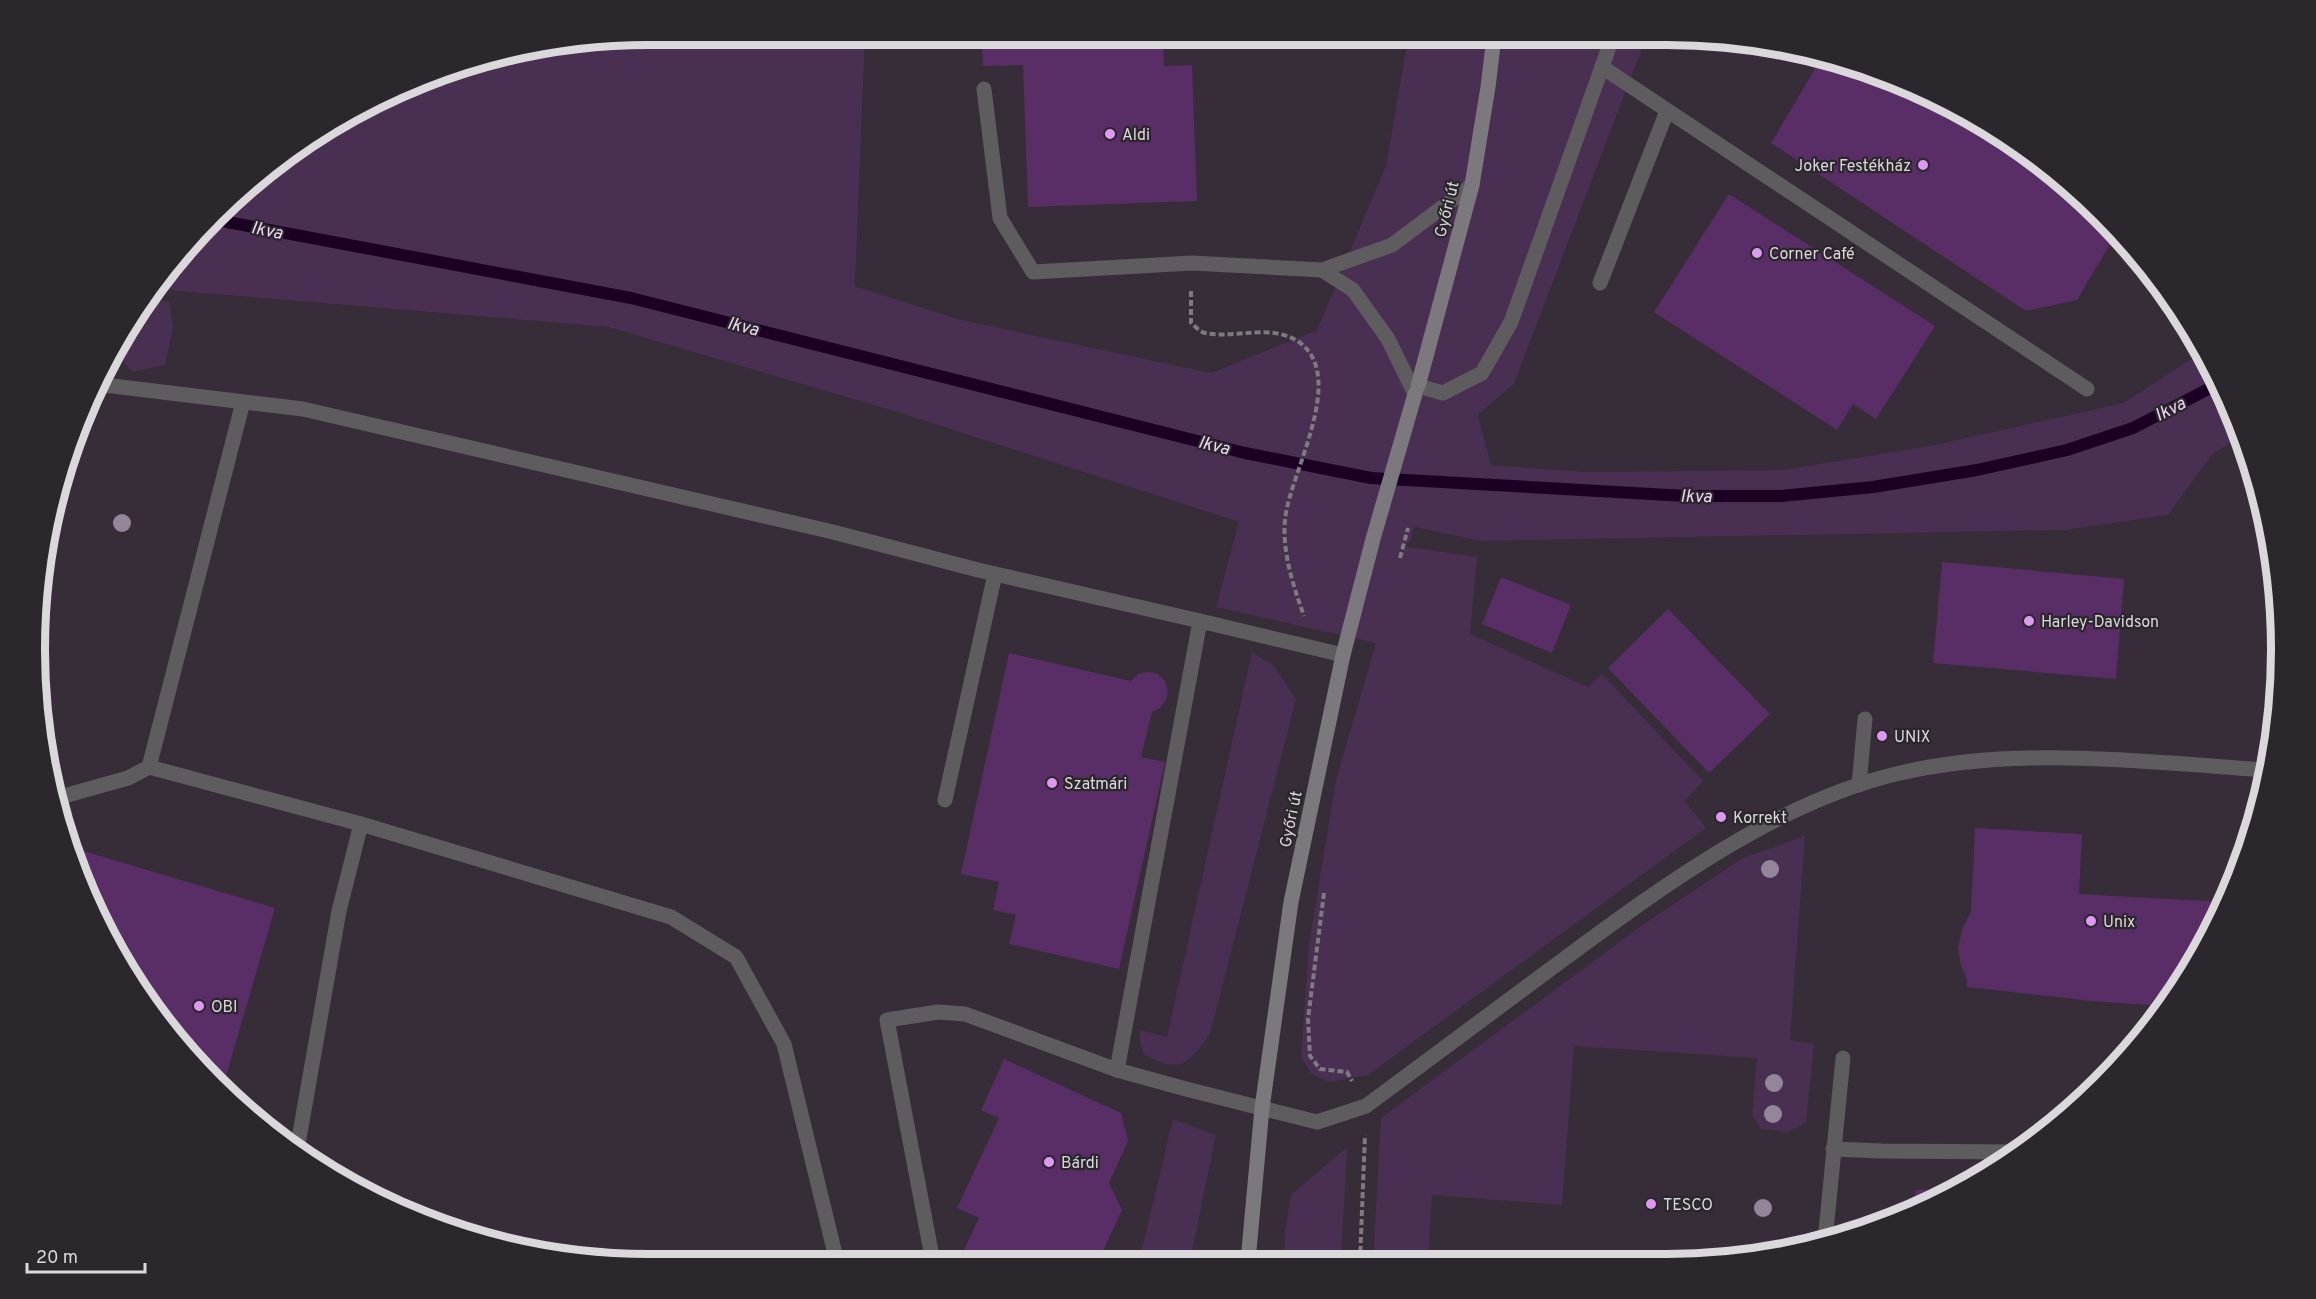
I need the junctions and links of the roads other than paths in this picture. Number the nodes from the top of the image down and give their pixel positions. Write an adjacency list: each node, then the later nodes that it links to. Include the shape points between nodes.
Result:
1 (1493, 45): 6 (main road, Győri út)
2 (1610, 45): 3 (street)
3 (1602, 67): 5 (street); 11 (street, via 1511,322 1482,373 1443,393)
4 (984, 89): 7 (street, via 1000,218 1033,272 1192,263)
5 (1667, 111): 8 (street); 10 (street)
6 (1472, 185): 7 (street, via 1392,245); 11 (main road, Győri út)
7 (1323, 270): 11 (street, via 1353,290 1388,339)
8 (1600, 283)
9 (106, 385): 12 (street)
10 (2087, 389)
11 (1416, 390): 15 (main road, Győri út)
12 (243, 402): 13 (street, via 303,409 833,532); 17 (street)
13 (994, 574): 14 (street); 21 (street)
14 (1200, 621): 15 (street); 24 (street)
15 (1343, 655): 25 (main road, Győri út, via 1290,902)
16 (1864, 719): 19 (street)
17 (149, 767): 20 (street, via 128,778); 22 (street)
18 (2258, 769): 19 (street, via 2113,760 1991,759 1897,773)
19 (1859, 785): 25 (street, via 1783,818 1689,870 1366,1106 1317,1122)
20 (64, 796)
21 (945, 800)
22 (361, 824): 26 (street, via 339,911); 30 (street, via 671,917 736,957 784,1044)
23 (1843, 1058): 27 (street)
24 (1117, 1070): 25 (street); 31 (street, via 965,1014 938,1012 887,1020)
25 (1262, 1108): 32 (main road, Győri út)
26 (299, 1141)
27 (1833, 1149): 28 (street); 29 (street)
28 (2002, 1152)
29 (1826, 1232)
30 (835, 1254)
31 (931, 1254)
32 (1249, 1254)

